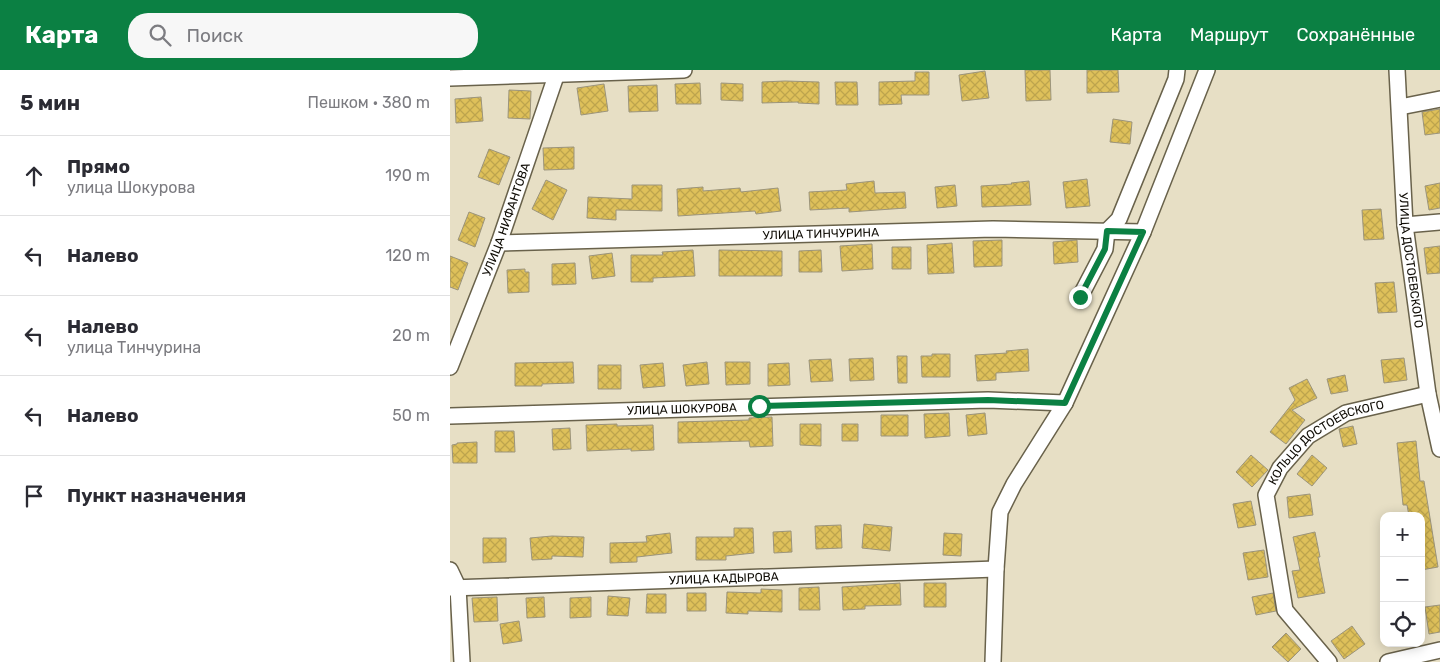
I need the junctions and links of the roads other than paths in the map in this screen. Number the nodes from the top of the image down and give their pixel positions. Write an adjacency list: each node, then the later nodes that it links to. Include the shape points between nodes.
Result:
1 (684, 70): 5 (street)
2 (1178, 70): 11 (street, via 1120,219)
3 (1207, 70): 12 (street)
4 (1397, 70): 8 (street, УЛИЦА ДОСТОЕВСКОГО)
5 (558, 72): 6 (street); 13 (street, УЛИЦА НИФАНТОВА)
6 (450, 78)
7 (1440, 100): 8 (street)
8 (1400, 107): 10 (street, УЛИЦА ДОСТОЕВСКОГО)
9 (1440, 222): 10 (street)
10 (1405, 225): 16 (street, УЛИЦА ДОСТОЕВСКОГО)
11 (1107, 231): 12 (street, УЛИЦА ТИНЧУРИНА); 13 (street, УЛИЦА ТИНЧУРИНА, via 993,229); 14 (street, via 1105,249)
12 (1143, 232): 17 (street)
13 (499, 242): 15 (street, УЛИЦА НИФАНТОВА)
14 (1080, 297)
15 (450, 367)
16 (1428, 394): 19 (street, УЛИЦА ДОСТОЕВСКОГО); 27 (street, КОЛЬЦО ДОСТОЕВСКОГО, via 1346,413 1316,431 1280,468 1266,495 1285,610)
17 (1065, 403): 18 (street, УЛИЦА ШОКУРОВА, via 988,400); 21 (street, via 1000,512)
18 (450, 416)
19 (1438, 430): 20 (street, УЛИЦА ДОСТОЕВСКОГО)
20 (1440, 449)
21 (996, 569): 23 (street, УЛИЦА КАДЫРОВА); 26 (street)
22 (450, 570): 23 (street)
23 (454, 588): 25 (street)
24 (1440, 650): 28 (street)
25 (462, 662)
26 (993, 662)
27 (1329, 662)
28 (1388, 662)

